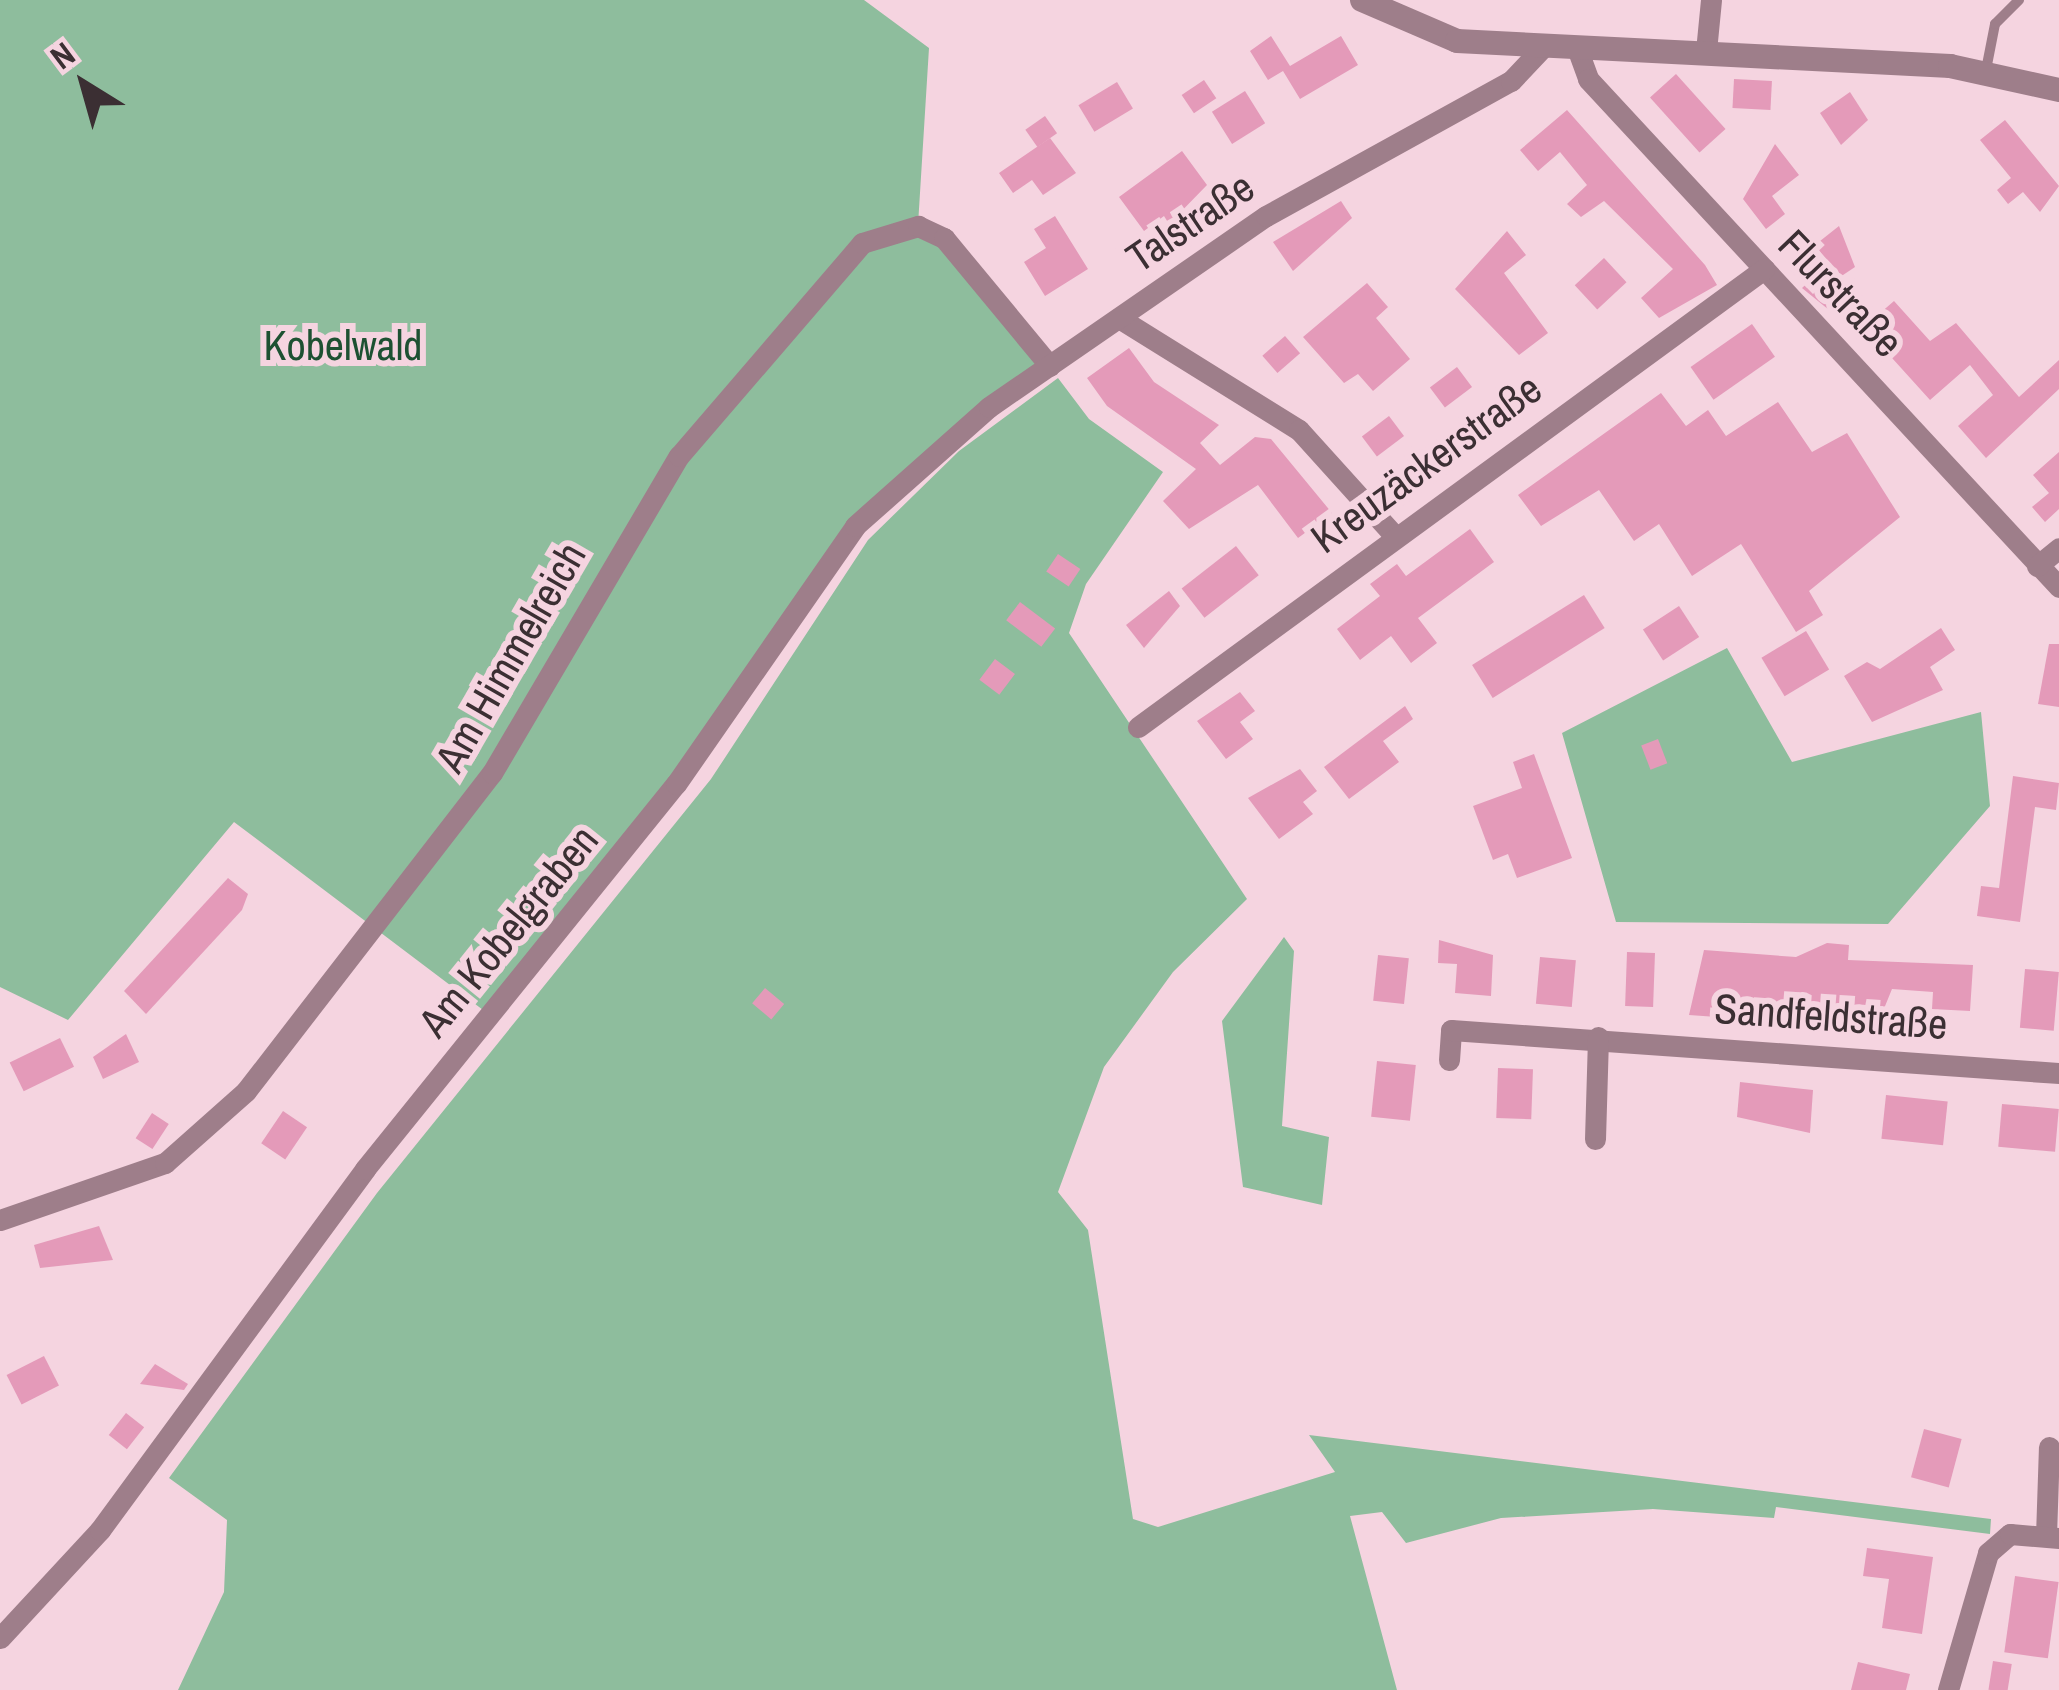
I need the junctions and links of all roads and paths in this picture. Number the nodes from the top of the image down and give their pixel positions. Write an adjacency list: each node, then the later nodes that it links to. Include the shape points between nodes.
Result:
1 (1362, 0): 4 (street, via 1421,33)
2 (1711, 0): 6 (street)
3 (2018, 0): 7 (lane, via 1995,24)
4 (1542, 48): 5 (street); 10 (street, Talstraße, via 1511,81 1306,190)
5 (1577, 48): 6 (street); 9 (street, Flurstraße, via 1588,79)
6 (1706, 51): 7 (street)
7 (1986, 70): 8 (street)
8 (2059, 90)
9 (1764, 269): 12 (street, Kreuzäckerstraße); 14 (street, Flurstraße)
10 (1120, 318): 11 (street, Am Kobelgraben); 12 (street, Talstraße, via 1299,430)
11 (1050, 366): 21 (street, Am Himmelreich, via 944,238 918,226 862,243 679,456 492,773 246,1090 165,1163); 24 (street, Am Kobelgraben, via 936,447 855,526 676,784 365,1169 91,1541)
12 (1392, 532): 16 (street, Kreuzäckerstraße)
13 (2059, 548): 14 (street)
14 (2037, 566): 15 (street, Flurstraße)
15 (2059, 587)
16 (1138, 727)
17 (1598, 1036): 18 (street, Sandfeldstraße, via 1451,1030); 19 (street, Sandfeldstraße); 20 (street)
18 (1449, 1060)
19 (2059, 1072)
20 (1595, 1139)
21 (0, 1220)
22 (2049, 1447): 23 (street)
23 (2053, 1537): 25 (street, via 2010,1534 1988,1552)
24 (0, 1638)
25 (1948, 1690)

